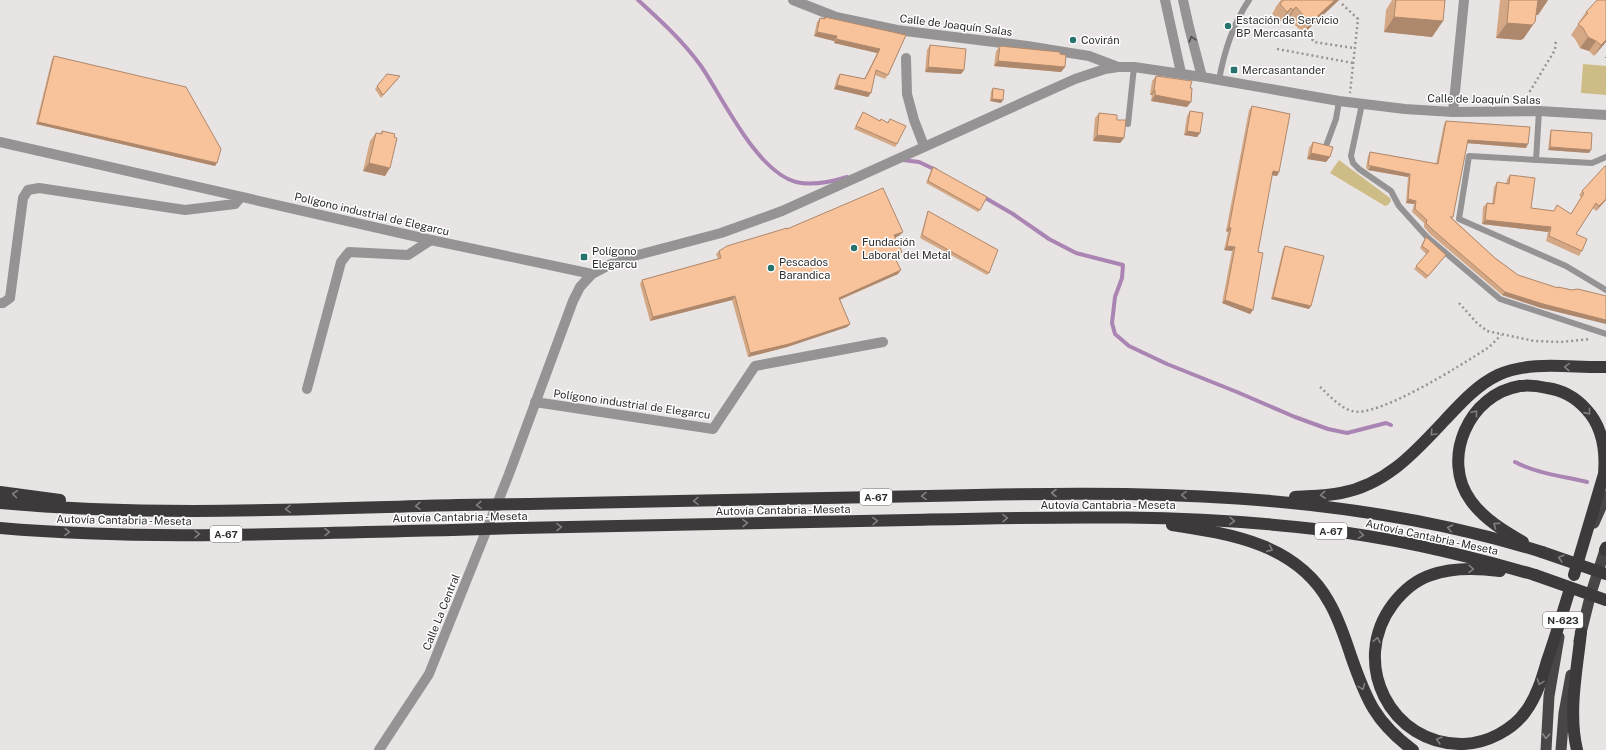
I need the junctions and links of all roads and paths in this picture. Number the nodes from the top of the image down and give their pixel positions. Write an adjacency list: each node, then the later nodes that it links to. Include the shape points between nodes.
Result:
1 (792, 0): 13 (street, Calle de Joaquín Salas, via 836,17 897,30 1089,56)
2 (1166, 0): 15 (street)
3 (1183, 0): 16 (street, one-way to 3)
4 (1249, 0): 17 (lane, via 1224,53)
5 (1464, 0): 21 (street)
6 (1342, 4): 9 (path, via 1358,19)
7 (1309, 35): 9 (path, via 1314,42)
8 (1556, 39): 20 (path, via 1555,50 1527,96)
9 (1354, 48): 12 (path)
10 (1276, 49): 12 (path)
11 (906, 58): 26 (street, via 907,94)
12 (1353, 63): 18 (path)
13 (1118, 67): 14 (street, Calle de Joaquín Salas); 26 (street, Calle de Joaquín Salas, via 1074,79)
14 (1134, 67): 15 (street, Calle de Joaquín Salas); 24 (lane)
15 (1181, 74): 16 (street, Calle de Joaquín Salas)
16 (1202, 77): 17 (street, Calle de Joaquín Salas)
17 (1219, 80): 18 (street, Calle de Joaquín Salas)
18 (1344, 101): 19 (street, Calle de Joaquín Salas); 27 (lane)
19 (1362, 104): 21 (street, Calle de Joaquín Salas); 36 (lane, via 1351,156 1353,163 1391,191 1399,206 1427,236 1500,299)
20 (1525, 111): 21 (street, Calle de Joaquín Salas); 22 (street, Calle de Joaquín Salas)
21 (1453, 112)
22 (1539, 112): 23 (street, Calle de Joaquín Salas); 29 (lane)
23 (1606, 115)
24 (1128, 124)
25 (0, 142): 30 (street, Polígono industrial de Elegarcu)
26 (924, 146): 32 (street, Polígono industrial de Elegarcu, via 782,211 721,233 634,256)
27 (1326, 146)
28 (1606, 157): 29 (lane, via 1592,163)
29 (1536, 160): 33 (lane, via 1469,156 1459,219 1566,266)
30 (240, 197): 31 (street, Polígono industrial de Elegarcu); 34 (street, via 235,204 185,210 39,188 28,190 23,198 10,298)
31 (431, 240): 32 (street, Polígono industrial de Elegarcu); 42 (street, Polígono industrial de Elegarcu, via 408,255 349,252 341,262)
32 (592, 274): 43 (street, Polígono industrial de Elegarcu, via 580,287 573,301)
33 (1606, 290)
34 (0, 303)
35 (1459, 303): 37 (path, via 1487,331)
36 (1606, 334)
37 (1501, 335): 38 (path, via 1534,341); 41 (path, via 1487,349 1451,371 1412,393 1375,409 1351,411)
38 (1591, 339)
39 (883, 342): 43 (street, Polígono industrial de Elegarcu, via 756,366 713,429)
40 (1606, 366): 46 (highway, one-way to 46, via 1541,366 1498,375 1472,393 1406,461 1386,476 1364,487 1319,495)
41 (1320, 387)
42 (308, 389)
43 (535, 402): 44 (street, Polígono industrial de Elegarcu)
44 (509, 474): 60 (street, Calle La Central, via 429,674)
45 (0, 492): 49 (highway, one-way to 45)
46 (1223, 496): 49 (highway, Autovía Cantabria - Meseta / A-67, one-way to 49, bridge, via 1024,494); 53 (highway, Autovía Cantabria - Meseta / A-67, one-way to 46, via 1391,515)
47 (1606, 496): 54 (highway, N-623)
48 (0, 503): 49 (highway, Autovía Cantabria - Meseta / A-67)
49 (151, 511)
50 (1123, 517): 51 (highway, Autovía Cantabria - Meseta / A-67, one-way to 50, bridge, via 164,534); 56 (highway, Autovía Cantabria - Meseta / A-67, one-way to 56, via 1225,521 1333,531 1425,547); 61 (highway, one-way to 61, via 1214,532 1253,542 1276,551 1296,564 1315,582 1333,609 1362,689 1370,704 1392,733)
51 (0, 529)
52 (1606, 548): 59 (highway, N-623)
53 (1542, 552): 54 (highway, one-way to 54, via 1496,525 1477,509 1465,492 1458,467 1460,442 1473,416 1491,398 1508,389 1521,386 1549,388 1574,399 1590,413 1603,437 1604,474); 55 (highway, Autovía Cantabria - Meseta / A-67, one-way to 53, bridge)
54 (1574, 574): 57 (highway, N-623)
55 (1606, 574)
56 (1535, 575): 57 (highway, one-way to 56, via 1536,694 1516,722 1502,732 1476,743 1461,744 1427,736 1404,722 1392,710 1384,696 1375,662 1379,631 1389,609 1400,595 1423,578 1453,570 1478,569); 58 (highway, Autovía Cantabria - Meseta / A-67, bridge)
57 (1569, 592): 62 (highway, N-623, one-way to 62, via 1551,683)
58 (1606, 600)
59 (1581, 632): 63 (highway, N-623, via 1568,689); 64 (highway, via 1573,716)
60 (379, 750)
61 (1413, 750)
62 (1546, 750)
63 (1561, 750)
64 (1577, 750)

